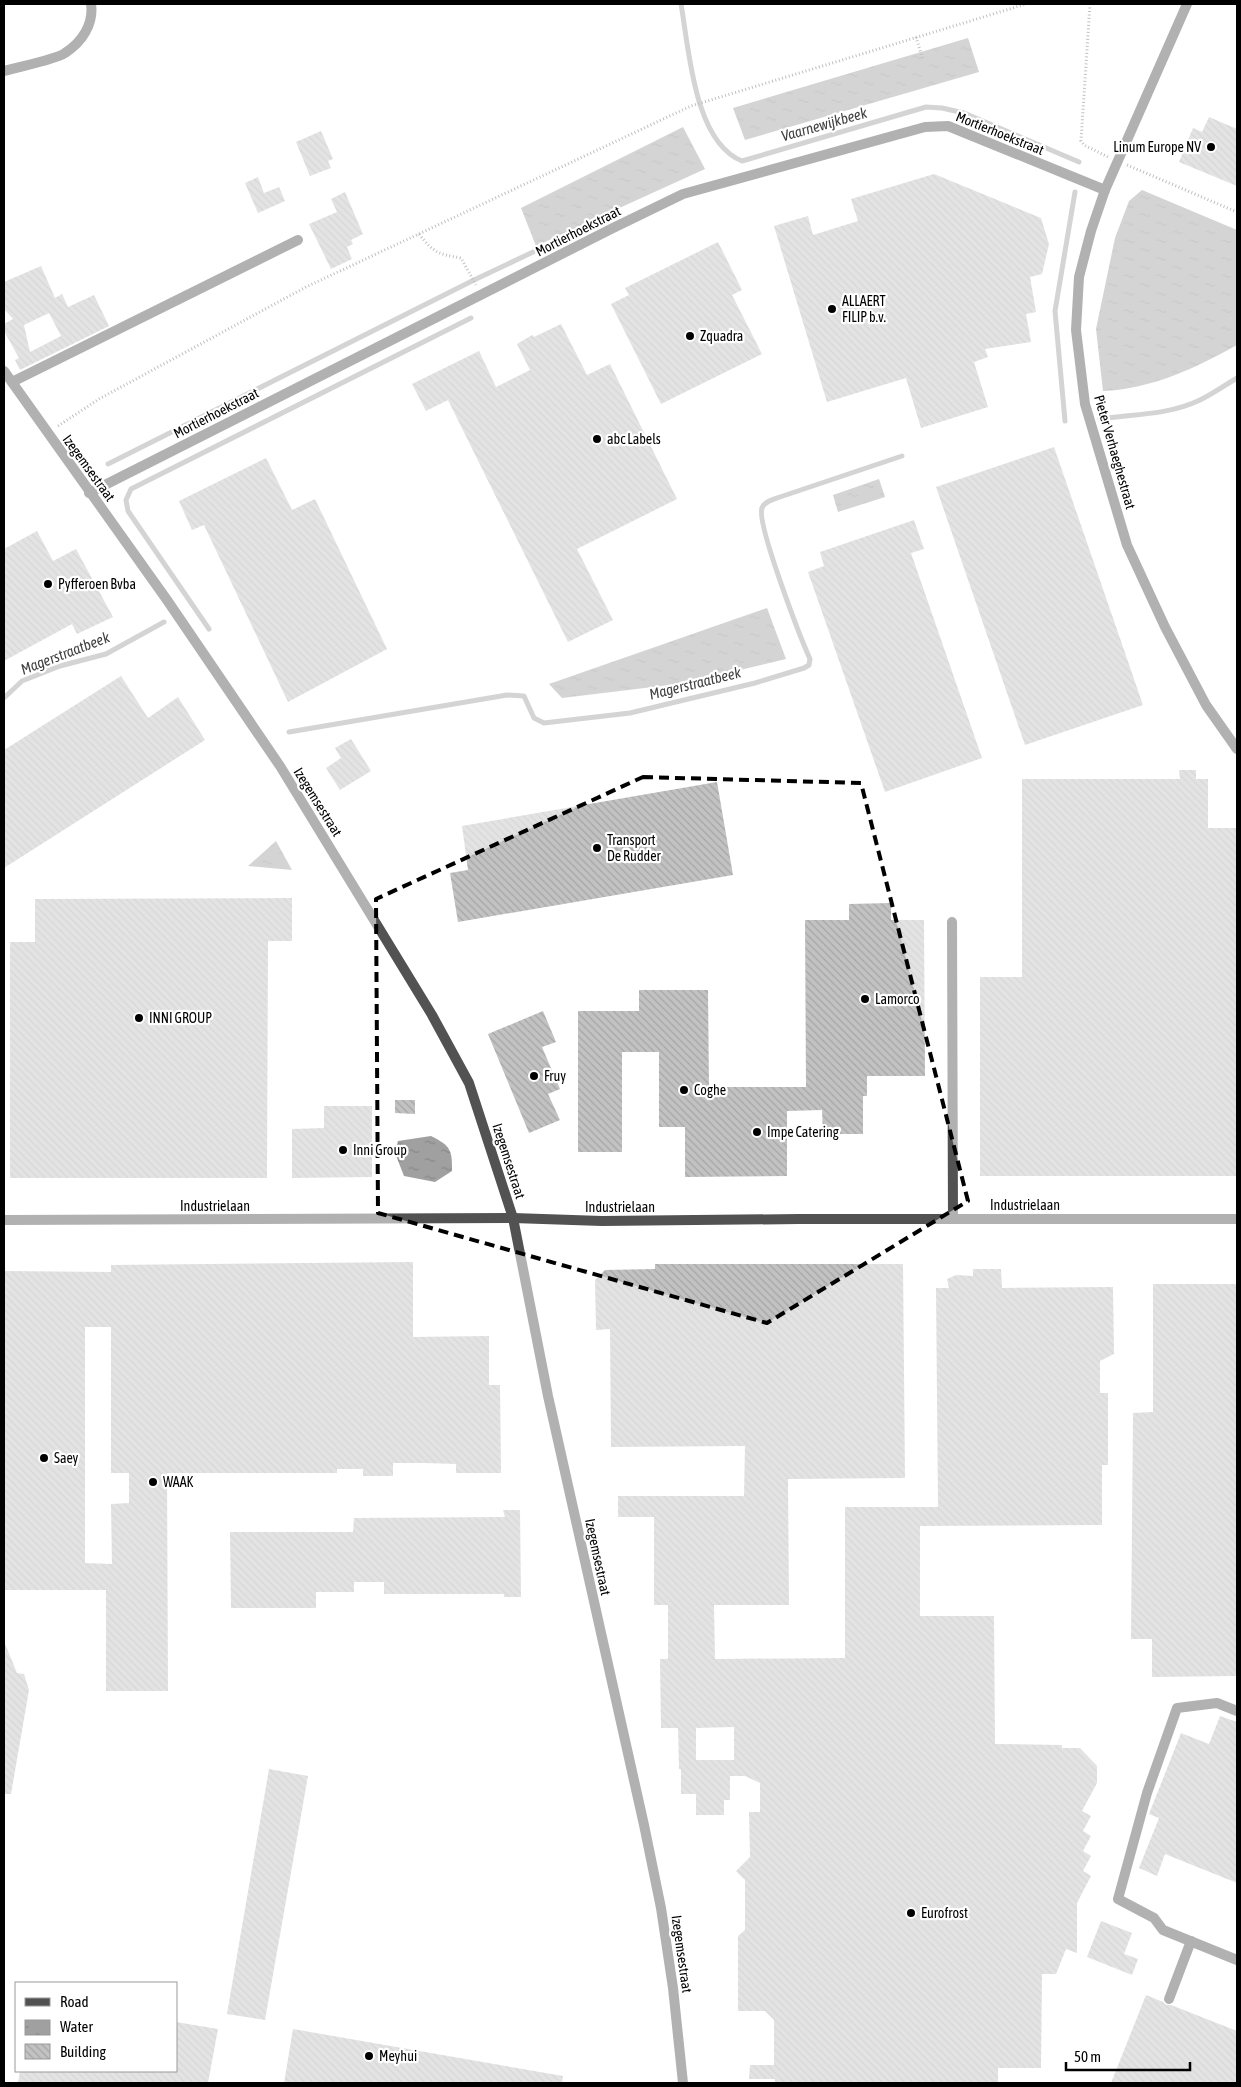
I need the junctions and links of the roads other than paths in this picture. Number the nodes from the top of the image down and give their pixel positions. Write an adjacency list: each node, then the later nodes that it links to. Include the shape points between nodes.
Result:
1 (91, 4): 3 (street, via 88,30 64,54)
2 (1186, 4): 4 (street, Pieter Verhaeghestraat)
3 (4, 71)
4 (1105, 190): 8 (street, Mortierhoekstraat, via 948,126 925,127 683,194); 9 (street, Pieter Verhaeghestraat, via 1079,277 1076,330 1085,404 1127,545 1206,705)
5 (298, 240): 7 (street)
6 (4, 371): 7 (street, Izegemsestraat)
7 (12, 382): 8 (street, Izegemsestraat)
8 (90, 493): 11 (street, Izegemsestraat, via 280,766 432,1015 469,1082)
9 (1237, 749)
10 (952, 922): 12 (street)
11 (514, 1218): 12 (street, Industrielaan, via 602,1221); 14 (street, Industrielaan); 19 (street, Izegemsestraat, via 548,1396 661,1908)
12 (953, 1219): 13 (street, Industrielaan)
13 (1237, 1219)
14 (4, 1220)
15 (1237, 1711): 16 (street, via 1217,1703 1177,1708 1147,1793 1118,1899 1154,1918 1163,1930)
16 (1191, 1941): 17 (street); 18 (street)
17 (1237, 1960)
18 (1169, 1999)
19 (684, 2083)

